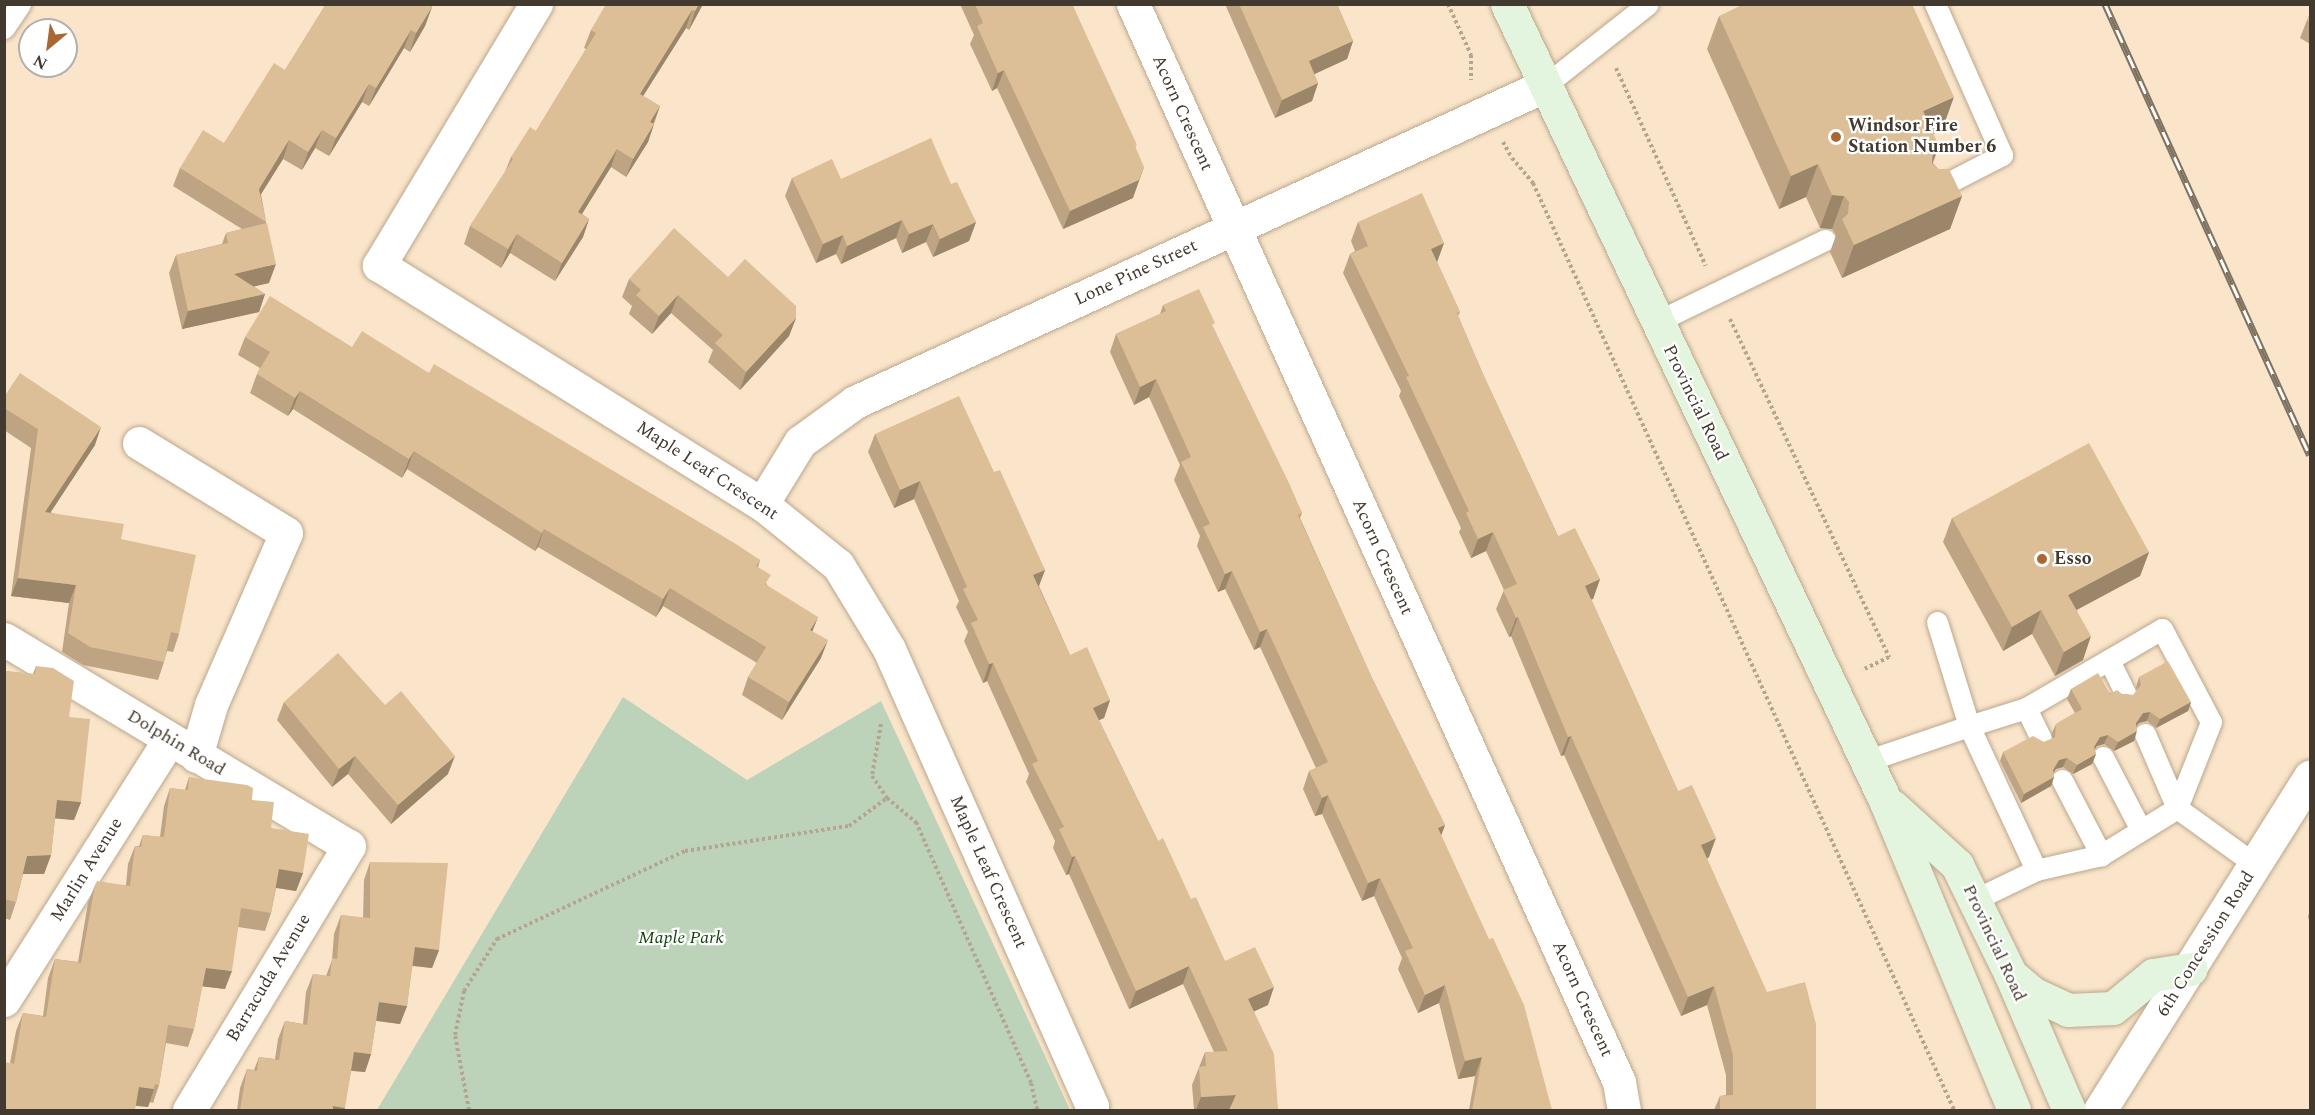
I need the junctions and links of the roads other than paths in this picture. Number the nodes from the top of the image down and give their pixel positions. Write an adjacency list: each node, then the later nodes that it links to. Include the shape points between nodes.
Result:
1 (20, 4): 7 (lane)
2 (536, 4): 14 (street, Maple Leaf Crescent, via 379,265)
3 (1133, 4): 10 (street, Acorn Crescent)
4 (1507, 4): 8 (main road, Provincial Road)
5 (1648, 4): 8 (lane)
6 (1935, 4): 9 (lane, via 2002,155)
7 (4, 28)
8 (1544, 86): 10 (street, Lone Pine Street); 12 (main road, Provincial Road)
9 (1932, 191)
10 (1233, 228): 14 (street, Lone Pine Street, via 855,402 800,442); 41 (street, Acorn Crescent, via 1619,1082)
11 (1825, 240): 12 (lane)
12 (1656, 322): 25 (main road, Provincial Road)
13 (139, 443): 23 (street, Marlin Avenue, via 286,533 211,705)
14 (762, 504): 40 (street, Maple Leaf Crescent, via 838,565 890,649)
15 (1937, 622): 20 (lane)
16 (4, 639): 23 (street, Dolphin Road)
17 (2109, 660): 18 (lane); 19 (lane); 29 (lane, via 2162,629 2211,722)
18 (2125, 693)
19 (2026, 708): 20 (lane); 22 (lane)
20 (1969, 726): 25 (lane); 34 (lane)
21 (2145, 734): 29 (lane)
22 (2041, 739)
23 (182, 748): 31 (street, Dolphin Road); 38 (street, Marlin Avenue)
24 (2103, 758): 30 (lane)
25 (1866, 761): 28 (main road, Provincial Road)
26 (2310, 777): 33 (street, 6th Concession Road)
27 (2062, 780): 32 (lane)
28 (1885, 800): 35 (main road, Provincial Road, via 1957,864); 42 (main road, Provincial Road)
29 (2177, 808): 30 (lane); 33 (lane)
30 (2141, 830): 32 (lane)
31 (349, 846): 39 (street, Barracuda Avenue)
32 (2101, 855): 34 (lane)
33 (2256, 865): 36 (street, 6th Concession Road)
34 (2036, 870): 35 (lane)
35 (1974, 900): 37 (main road, Provincial Road)
36 (2191, 969): 37 (main road, via 2153,975 2113,1008 2068,1010 2034,994); 44 (street, 6th Concession Road)
37 (2010, 973): 43 (main road, Provincial Road)
38 (4, 1000)
39 (189, 1110)
40 (1092, 1110)
41 (1624, 1110)
42 (2014, 1110)
43 (2070, 1110)
44 (2100, 1110)

